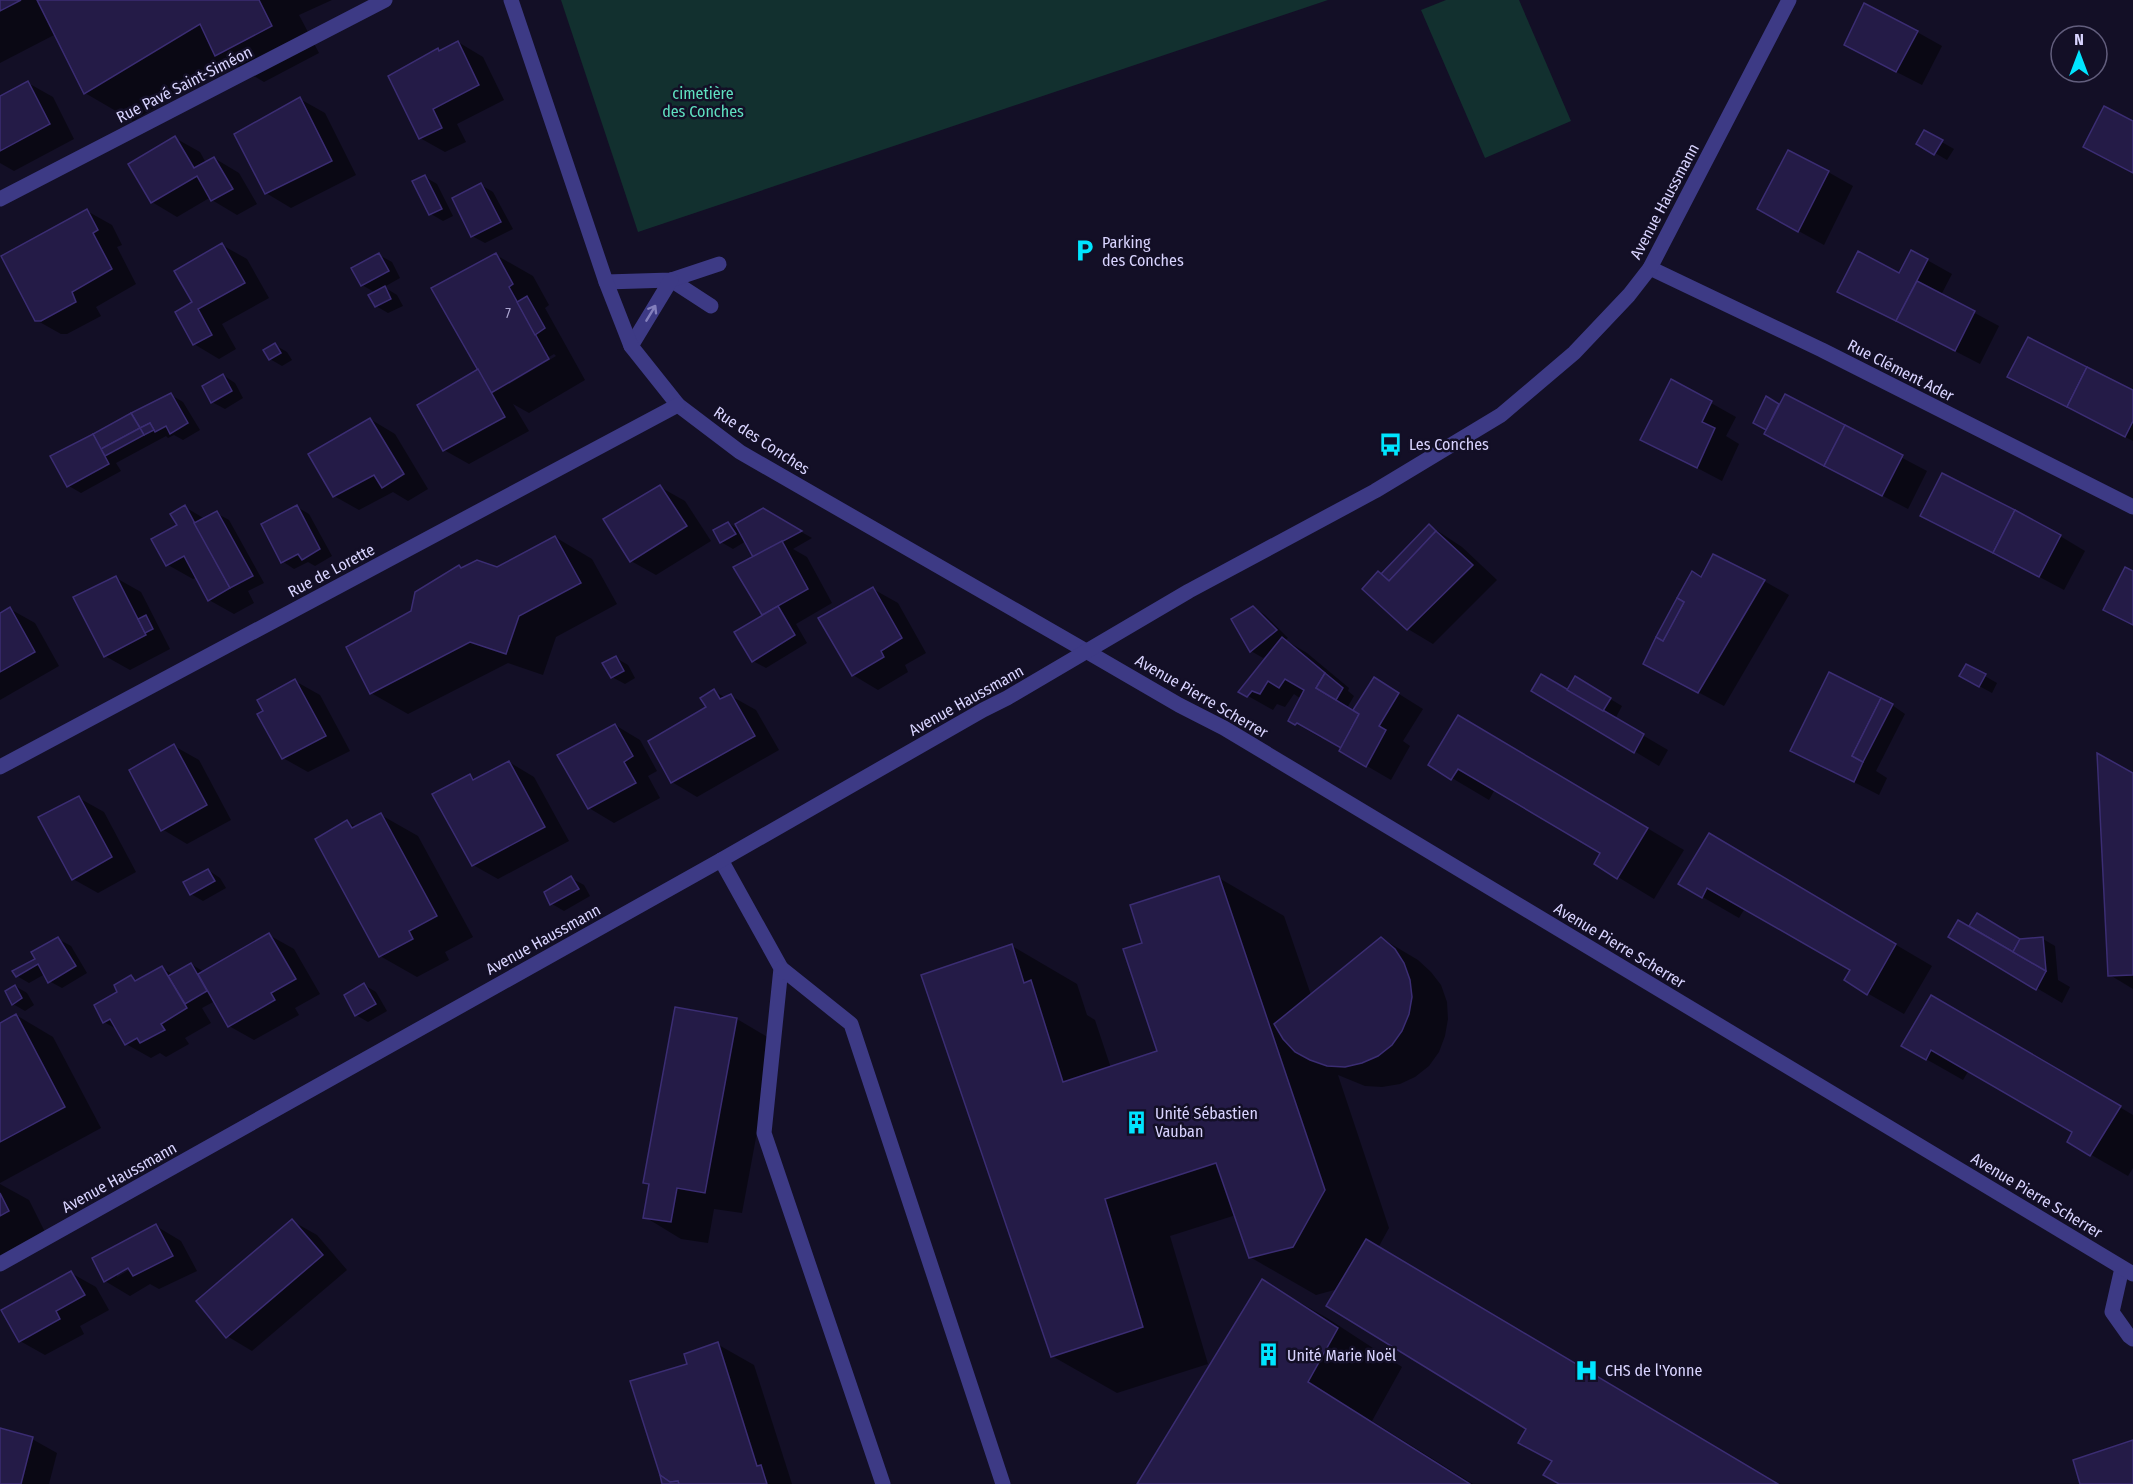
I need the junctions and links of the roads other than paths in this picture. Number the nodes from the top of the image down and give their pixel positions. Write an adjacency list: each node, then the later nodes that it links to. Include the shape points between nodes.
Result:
1 (386, 0): 4 (street, Rue Pavé Saint-Siméon)
2 (511, 0): 8 (street, Rue des Conches)
3 (1789, 0): 6 (street, Avenue Haussmann)
4 (0, 199)
5 (719, 264): 7 (street)
6 (1650, 268): 12 (street, Rue Clément Ader); 13 (street, Avenue Haussmann, via 1574,353 1501,416)
7 (671, 280): 8 (street); 9 (street); 10 (street, one-way to 7)
8 (606, 282): 10 (street, Rue des Conches)
9 (711, 306)
10 (631, 346): 11 (street, Rue des Conches)
11 (678, 405): 13 (street, Rue des Conches, via 741,452); 14 (street, Rue de Lorette)
12 (2133, 507)
13 (1086, 651): 15 (street, Avenue Haussmann); 18 (street, Avenue Pierre Scherrer, via 1224,728)
14 (0, 767)
15 (722, 860): 16 (street); 17 (street, Avenue Haussmann)
16 (780, 968): 20 (street, via 764,1133); 21 (street, via 850,1024)
17 (0, 1264)
18 (2127, 1271): 19 (street, via 2112,1312)
19 (2133, 1339)
20 (883, 1484)
21 (1003, 1484)

